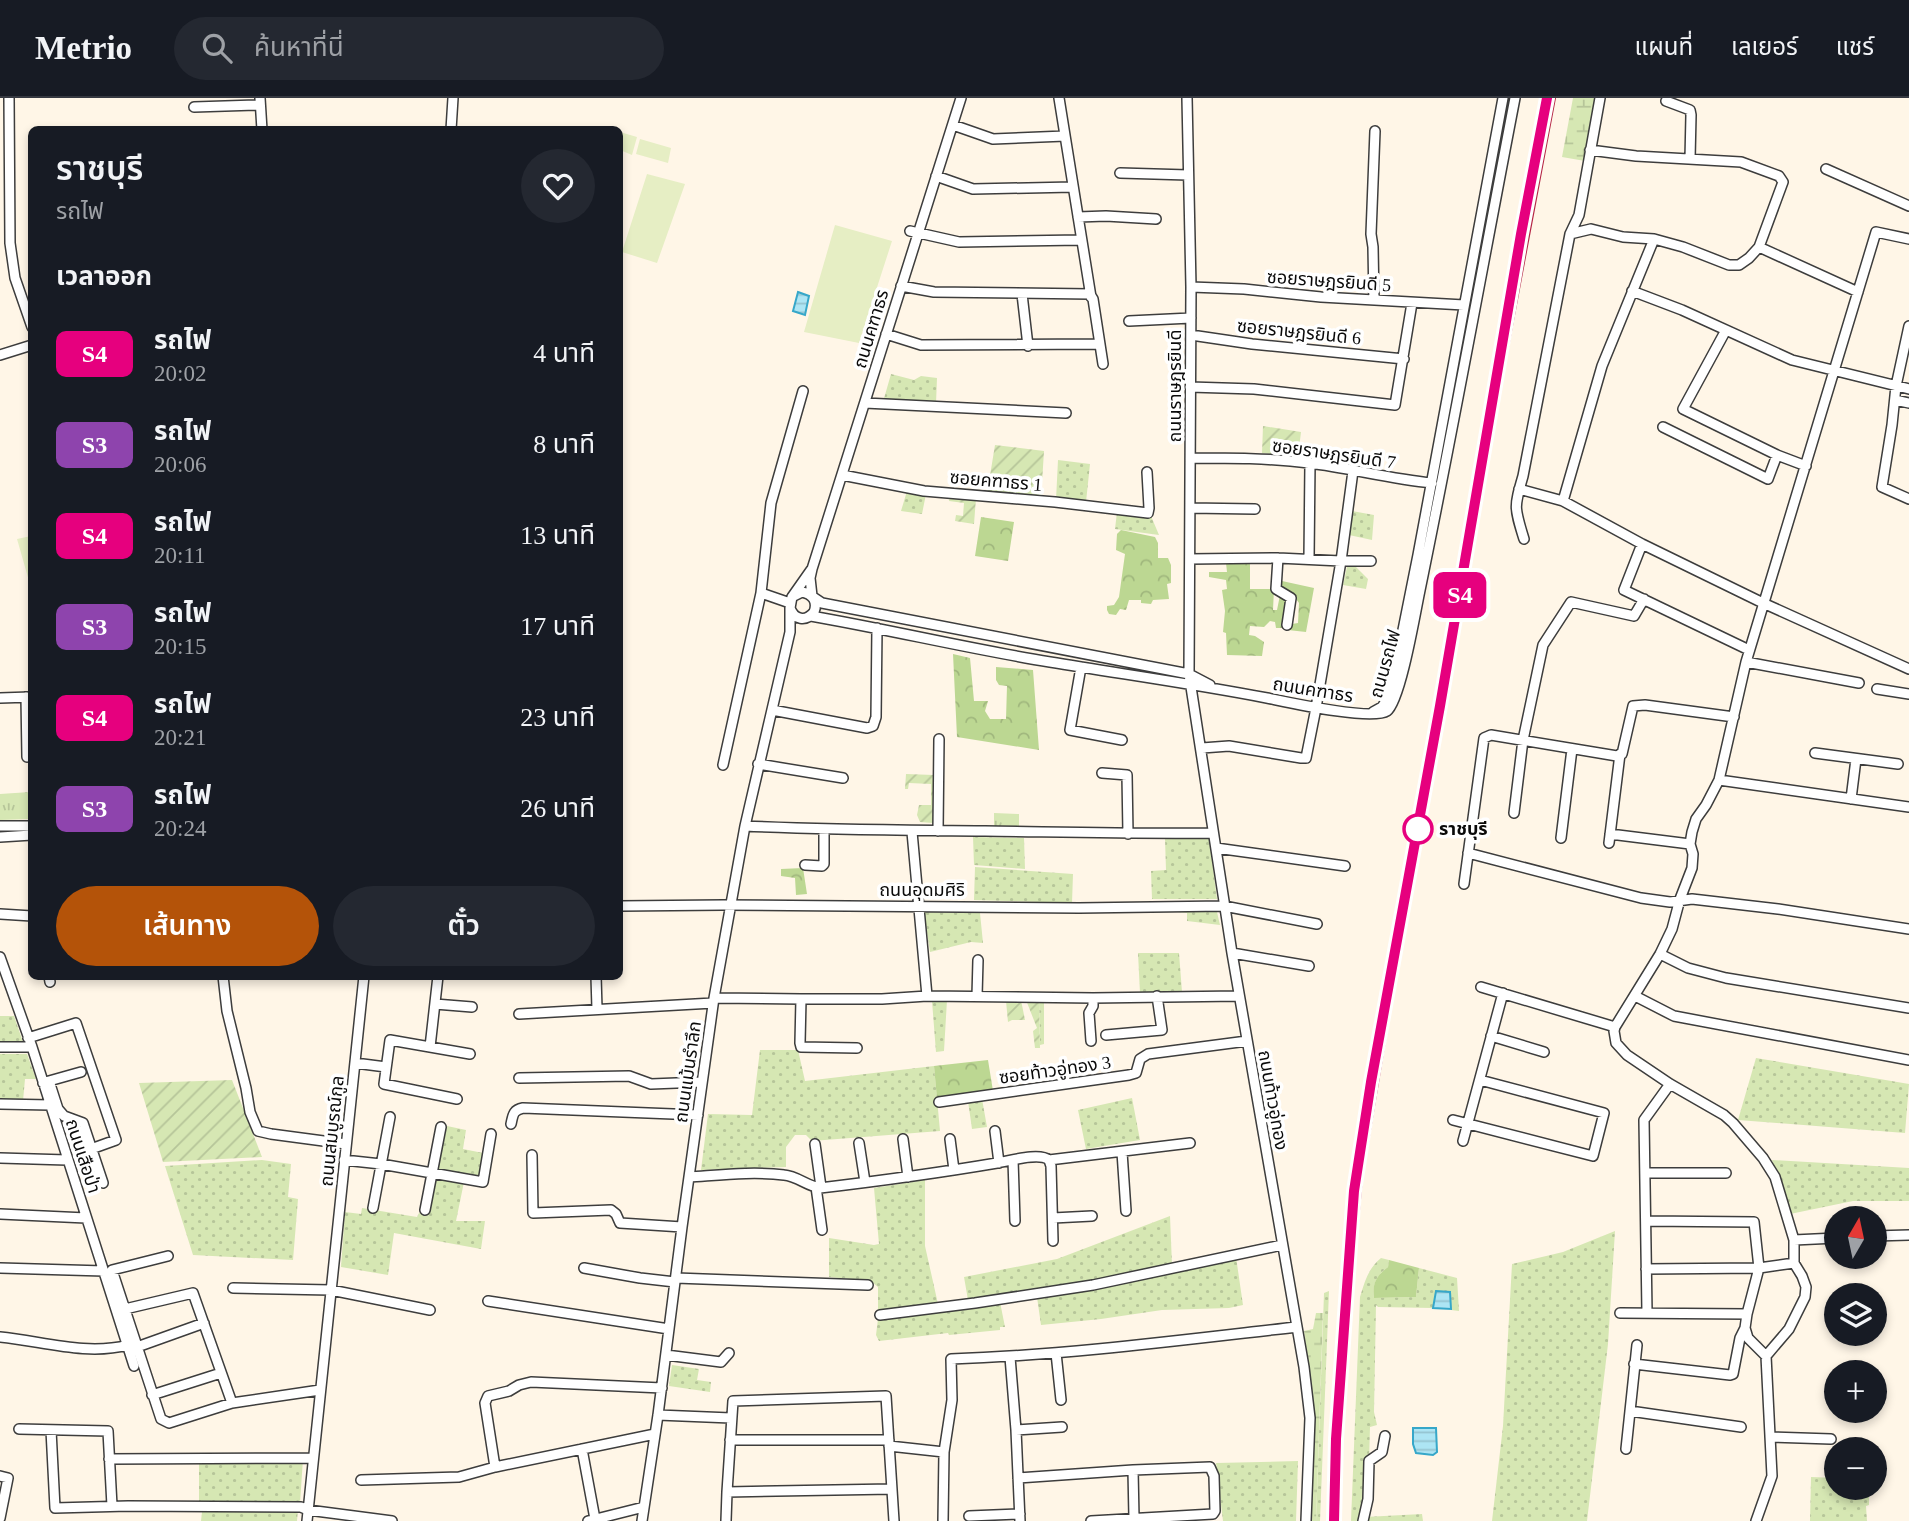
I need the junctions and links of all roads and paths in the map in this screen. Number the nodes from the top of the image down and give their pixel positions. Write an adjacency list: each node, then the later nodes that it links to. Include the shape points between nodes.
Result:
1 (9, 98): 43 (street, via 10,243 15,278)
2 (453, 98): 15 (street)
3 (961, 98): 13 (street, ถนนคฑาธร)
4 (1059, 98): 17 (street)
5 (1187, 98): 22 (street, ถนนราษฎรยินดี)
6 (1503, 98): 42 (street, ถนนรถไฟ)
7 (1515, 98): 58 (street, ถนนรถไฟ)
8 (1600, 98): 18 (street)
9 (228, 102): 10 (street); 12 (street)
10 (260, 102): 14 (street)
11 (1666, 102): 19 (street, via 1690,110)
12 (194, 107)
13 (953, 125): 17 (street, via 993,139); 23 (street, ถนนคฑาธร)
14 (262, 126)
15 (451, 126)
16 (1374, 131): 40 (street)
17 (1065, 136): 24 (street)
18 (1590, 150): 19 (street); 29 (street, via 1579,215)
19 (1689, 159): 33 (street, via 1741,162 1779,176 1781,191)
20 (1826, 169): 25 (street)
21 (1121, 173): 22 (street)
22 (1188, 175): 35 (street, ถนนราษฎรยินดี)
23 (936, 177): 24 (street, via 974,189); 28 (street, ถนนคฑาธร)
24 (1073, 187): 26 (street)
25 (1909, 206)
26 (1078, 217): 27 (street); 32 (street)
27 (1157, 219)
28 (914, 232): 32 (street, via 959,242); 34 (street, ถนนคฑาธร)
29 (1570, 234): 30 (street, via 1591,229); 76 (street)
30 (1654, 239): 33 (street, via 1729,265 1739,265); 36 (street)
31 (1909, 239): 37 (street, via 1876,232)
32 (1081, 240): 39 (street)
33 (1759, 247): 37 (street)
34 (901, 286): 38 (street, via 934,292); 48 (street, ถนนคฑาธร)
35 (1191, 287): 40 (street, ซอยราษฎรยินดี 5); 44 (street, ถนนราษฎรยินดี)
36 (1632, 291): 47 (street); 78 (street, via 1602,366)
37 (1858, 292): 56 (street)
38 (1022, 294): 39 (street); 52 (street)
39 (1092, 297): 50 (street)
40 (1374, 300): 41 (street, ซอยราษฎรยินดี 5)
41 (1412, 303): 42 (street, ซอยราษฎรยินดี 5); 54 (street)
42 (1464, 305): 57 (street, ถนนรถไฟ)
43 (28, 315)
44 (1191, 318): 45 (street); 49 (street, ถนนราษฎรยินดี)
45 (1129, 321)
46 (1909, 326): 59 (street)
47 (1726, 330): 56 (street, via 1792,360); 68 (street, via 1682,409)
48 (886, 334): 52 (street, via 921,345); 64 (street, ถนนคฑาธร)
49 (1191, 335): 54 (street, ซอยราษฎรยินดี 6); 60 (street, ถนนราษฎรยินดี)
50 (1099, 344): 52 (street); 55 (street)
51 (28, 346): 53 (street)
52 (1028, 346)
53 (0, 355)
54 (1404, 359): 60 (street, via 1395,405 1254,389)
55 (1103, 363)
56 (1834, 372): 59 (street); 71 (street)
57 (1450, 383): 58 (street); 75 (street, ถนนรถไฟ)
58 (1461, 385): 112 (street, ถนนรถไฟ, via 1399,685 1388,711)
59 (1896, 386): 61 (street); 63 (street)
60 (1190, 387): 69 (street, ถนนราษฎรยินดี)
61 (1909, 389)
62 (803, 391): 89 (street, via 771,503)
63 (1895, 400): 65 (street); 77 (street, via 1882,487)
64 (865, 403): 66 (street); 74 (street, ถนนคฑาธร)
65 (1909, 403)
66 (1066, 413)
67 (1663, 427): 68 (street, via 1768,480)
68 (1777, 455): 71 (street)
69 (1190, 458): 70 (street, ซอยราษฎรยินดี 7); 79 (street, ถนนราษฎรยินดี)
70 (1310, 463): 72 (street, ซอยราษฎรยินดี 7); 85 (street)
71 (1806, 466): 93 (street)
72 (1353, 471): 75 (street, ซอยราษฎรยินดี 7); 86 (street)
73 (1147, 472): 74 (street, ซอยคฑาธร 1, via 1148,513 924,491)
74 (842, 475): 88 (street, ถนนคฑาธร)
75 (1432, 483): 112 (street, ถนนรถไฟ, via 1390,695 1382,707)
76 (1519, 489): 78 (street); 81 (street, via 1515,508)
77 (1909, 499)
78 (1563, 501): 82 (street)
79 (1190, 508): 80 (street); 84 (street, ถนนราษฎรยินดี)
80 (1255, 509)
81 (1524, 539)
82 (1642, 544): 91 (street, via 1624,590); 93 (street)
83 (1278, 558): 84 (street); 85 (street); 95 (street, via 1276,589 1291,598)
84 (1190, 559): 102 (street, ถนนราษฎรยินดี)
85 (1309, 559): 86 (street)
86 (1341, 561): 87 (street); 110 (street)
87 (1371, 562)
88 (812, 569): 90 (street, ถนนคฑาธร); 92 (street, ถนนคฑาธร)
89 (761, 593): 92 (street); 126 (street)
90 (813, 597): 92 (street, via 802,592); 94 (street, via 816,608); 102 (street, ถนนคฑาธร, via 822,603)
91 (1644, 599): 98 (street); 117 (street, via 1634,616 1572,601 1544,645)
92 (790, 603): 94 (street, via 797,617); 97 (street, ถนนแม้นรำลึก)
93 (1763, 603): 98 (street); 101 (street)
94 (809, 617): 96 (street, ถนนคฑาธร); 97 (street)
95 (1287, 625)
96 (877, 628): 100 (street, ถนนคฑาธร); 111 (street, via 873,726)
97 (790, 632): 111 (street, ถนนแม้นรำลึก)
98 (1749, 650): 99 (street)
99 (1746, 662): 103 (street); 113 (street)
100 (1081, 667): 104 (street, ถนนคฑาธร); 116 (street, via 1070,730)
101 (1909, 669)
102 (1189, 674): 104 (street, ถนนราษฎรยินดี); 105 (street, ถนนคฑาธร)
103 (1859, 684)
104 (1191, 686): 105 (street, ถนนคฑาธร); 118 (street, ถนนท้าวอู่ทอง)
105 (1216, 688): 110 (street, ถนนคฑาธร)
106 (1877, 689): 107 (street)
107 (1909, 694)
108 (28, 697): 109 (street)
109 (0, 698)
110 (1316, 708): 112 (street, ถนนคฑาธร); 118 (street, via 1306,758 1229,746)
111 (772, 710): 124 (street, ถนนแม้นรำลึก)
112 (1365, 714)
113 (1734, 717): 121 (street, via 1633,706); 129 (street)
114 (28, 727): 122 (street)
115 (939, 739): 137 (street)
116 (1122, 740)
117 (1522, 740): 119 (street); 132 (street); 146 (street, via 1484,738)
118 (1202, 748): 139 (street, ถนนท้าวอู่ทอง)
119 (1572, 749): 121 (street); 143 (street)
120 (1815, 753): 123 (street)
121 (1620, 754): 144 (street, via 1610,838)
122 (27, 757)
123 (1856, 759): 125 (street); 130 (street)
124 (758, 764): 128 (street); 134 (street, ถนนแม้นรำลึก)
125 (1898, 764)
126 (723, 765)
127 (1101, 774): 140 (street, via 1127,775)
128 (843, 778)
129 (1719, 780): 130 (street); 144 (street, via 1696,819)
130 (1851, 799): 131 (street)
131 (1909, 807)
132 (1514, 813)
133 (28, 826): 135 (street)
134 (746, 826): 136 (street); 151 (street, ถนนแม้นรำลึก)
135 (0, 827)
136 (824, 830): 138 (street); 147 (street, via 824,864)
137 (938, 831): 138 (street); 140 (street)
138 (912, 832): 153 (street)
139 (1213, 833): 140 (street); 145 (street, ถนนท้าวอู่ทอง)
140 (1128, 834)
141 (28, 835): 142 (street)
142 (0, 837)
143 (1561, 838)
144 (1690, 844): 150 (street, via 1692,868)
145 (1216, 848): 148 (street); 154 (street, ถนนท้าวอู่ทอง)
146 (1468, 853): 149 (street); 150 (street, via 1641,898)
147 (805, 865)
148 (1345, 866)
149 (1464, 884)
150 (1680, 900): 158 (street); 160 (street)
151 (730, 905): 152 (street, ถนนอุดมศิริ); 153 (street, ถนนอุดมศิริ); 178 (street, ถนนแม้นรำลึก)
152 (623, 906)
153 (918, 906): 154 (street, ถนนอุดมศิริ); 171 (street)
154 (1224, 906): 157 (street, ถนนอุดมศิริ); 159 (street, ถนนท้าวอู่ทอง)
155 (0, 914): 156 (street)
156 (28, 916)
157 (1317, 924)
158 (1909, 929)
159 (1232, 953): 163 (street); 174 (street, ถนนท้าวอู่ทอง)
160 (1660, 954): 175 (street); 181 (street, via 1688,968 1726,978)
161 (0, 957): 164 (street, ถนนเสือป่า)
162 (978, 960): 172 (street)
163 (1308, 966)
164 (4, 977): 189 (street, ถนนเสือป่า)
165 (224, 980): 221 (street, via 229,1022 258,1131)
166 (364, 980): 196 (street, ถนนสมบูรณ์กูล)
167 (438, 980): 179 (street)
168 (596, 980): 182 (street)
169 (1481, 987): 170 (street)
170 (1503, 993): 184 (street); 186 (street)
171 (927, 996): 172 (street); 177 (street)
172 (977, 996): 176 (street)
173 (1157, 996): 174 (street); 176 (street); 185 (street, via 1162,1030)
174 (1239, 996): 188 (street, ถนนท้าวอู่ทอง)
175 (1635, 996): 184 (street); 195 (street, via 1674,1016)
176 (1093, 998): 187 (street)
177 (801, 999): 178 (street); 192 (street, via 801,1047)
178 (714, 1001): 182 (street); 202 (street, ถนนแม้นรำลึก)
179 (435, 1004): 180 (street); 191 (street)
180 (472, 1007)
181 (1909, 1008)
182 (597, 1009): 183 (street)
183 (519, 1014)
184 (1615, 1027): 203 (street, via 1616,1043 1627,1055)
185 (1106, 1035)
186 (1491, 1037): 193 (street); 200 (street)
187 (1091, 1041)
188 (1247, 1041): 205 (street, ซอยท้าวอู่ทอง 3, via 1149,1054 1140,1059 1136,1073 1129,1075); 258 (street, ถนนท้าวอู่ทอง)
189 (30, 1043): 190 (street); 201 (street, ถนนเสือป่า); 223 (street, via 76,1023 116,1140)
190 (0, 1047)
191 (430, 1047): 194 (street); 197 (street, via 390,1040)
192 (857, 1048)
193 (1545, 1052)
194 (470, 1054)
195 (1909, 1060)
196 (355, 1063): 197 (street); 221 (street, ถนนสมบูรณ์กูล)
197 (386, 1067): 204 (street, via 384,1084)
198 (81, 1072): 201 (street)
199 (519, 1078): 202 (street, via 629,1076 651,1084)
200 (1480, 1080): 212 (street); 212 (street, via 1604,1113 1593,1156)
201 (46, 1082): 207 (street, ถนนเสือป่า); 223 (street, via 58,1110 83,1124)
202 (702, 1082): 208 (street, ถนนแม้นรำลึก)
203 (1670, 1084): 235 (street, via 1644,1120); 256 (street, via 1724,1115 1763,1158 1775,1177)
204 (457, 1100)
205 (939, 1102)
206 (0, 1104): 207 (street)
207 (50, 1105): 227 (street, ถนนเสือป่า)
208 (698, 1115): 211 (street, via 523,1108 513,1114); 237 (street, ถนนแม้นรำลึก)
209 (390, 1118): 232 (street)
210 (1453, 1120): 212 (street)
211 (511, 1124)
212 (1468, 1124): 218 (street)
213 (441, 1128): 234 (street)
214 (995, 1131): 231 (street)
215 (491, 1134): 234 (street, via 483,1181)
216 (903, 1139): 238 (street)
217 (950, 1139): 233 (street)
218 (1463, 1141)
219 (859, 1143): 239 (street)
220 (1190, 1143): 224 (street)
221 (346, 1144): 228 (street, ถนนสมบูรณ์กูล)
222 (815, 1144): 241 (street)
223 (91, 1149): 240 (street)
224 (1122, 1152): 230 (street); 244 (street)
225 (532, 1155): 251 (street, via 533,1213 611,1210 620,1223)
226 (0, 1158): 227 (street)
227 (67, 1160): 247 (street, ถนนเสือป่า)
228 (344, 1160): 232 (street); 269 (street, ถนนสมบูรณ์กูล)
229 (1013, 1160): 230 (street); 231 (street); 249 (street)
230 (1049, 1160): 248 (street)
231 (999, 1163): 233 (street)
232 (381, 1164): 234 (street); 242 (street)
233 (954, 1170): 238 (street)
234 (432, 1173): 243 (street)
235 (1645, 1173): 236 (street); 250 (street)
236 (1726, 1173)
237 (689, 1177): 241 (street, via 787,1175); 251 (street, ถนนแม้นรำลึก)
238 (908, 1177): 239 (street)
239 (865, 1182): 241 (street)
240 (103, 1183)
241 (819, 1187): 252 (street)
242 (373, 1208)
243 (425, 1210)
244 (1126, 1212)
245 (0, 1214): 247 (street)
246 (1092, 1216): 248 (street)
247 (86, 1218): 265 (street, ถนนเสือป่า)
248 (1053, 1218): 257 (street)
249 (1015, 1221)
250 (1646, 1221): 263 (street, via 1754,1222); 264 (street)
251 (682, 1227): 266 (street, ถนนแม้นรำลึก)
252 (822, 1230)
253 (1909, 1235): 254 (street)
254 (1887, 1236)
255 (1824, 1239): 256 (street)
256 (1794, 1240): 260 (street)
257 (1053, 1241)
258 (1282, 1245): 276 (street, via 1093,1285); 278 (street, ถนนท้าวอู่ทอง)
259 (168, 1256): 271 (street, via 112,1270)
260 (1794, 1263): 263 (street); 287 (street, via 1806,1287 1805,1297)
261 (0, 1268): 265 (street)
262 (584, 1268): 266 (street)
263 (1759, 1268): 264 (street); 275 (street)
264 (1646, 1269): 273 (street)
265 (104, 1271): 283 (street, ถนนเสือป่า)
266 (676, 1280): 267 (street); 280 (street, ถนนแม้นรำลึก)
267 (868, 1284)
268 (233, 1288): 269 (street)
269 (331, 1290): 272 (street); 293 (street, ถนนสมบูรณ์กูล)
270 (488, 1301): 280 (street)
271 (125, 1309): 277 (street, via 193,1293); 283 (street)
272 (430, 1310)
273 (1647, 1312): 274 (street); 275 (street)
274 (1619, 1313)
275 (1747, 1314): 279 (street)
276 (880, 1315)
277 (204, 1323): 283 (street); 291 (street)
278 (1297, 1327): 285 (street); 338 (street, ถนนท้าวอู่ทอง, via 1310,1418)
279 (1745, 1328): 287 (street, via 1748,1338); 289 (street, via 1730,1375)
280 (670, 1329): 286 (street, ถนนแม้นรำลึก)
281 (0, 1337): 283 (street, via 102,1350)
282 (1637, 1345): 289 (street)
283 (132, 1346): 290 (street, ถนนเสือป่า); 294 (street)
284 (729, 1353): 286 (street, via 721,1362)
285 (1056, 1353): 288 (street); 295 (street)
286 (666, 1355): 292 (street, ถนนแม้นรำลึก)
287 (1766, 1356): 307 (street)
288 (1010, 1357): 304 (street); 313 (street, via 951,1359 952,1400)
289 (1634, 1364): 297 (street)
290 (134, 1366)
291 (222, 1373): 294 (street); 296 (street)
292 (662, 1388): 298 (street, ถนนแม้นรำลึก); 316 (street, via 531,1382 488,1396 485,1403)
293 (320, 1390): 296 (street); 314 (street, ถนนสมบูรณ์กูล)
294 (152, 1395): 296 (street, via 161,1419 169,1423)
295 (1060, 1400)
296 (232, 1403)
297 (1630, 1411): 301 (street); 312 (street)
298 (658, 1416): 299 (street); 305 (street, ถนนแม้นรำลึก)
299 (731, 1418): 309 (street); 310 (street, via 733,1401 886,1396)
300 (1062, 1427): 304 (street)
301 (1741, 1427)
302 (19, 1429): 303 (street)
303 (51, 1430): 315 (street, via 108,1431); 323 (street, via 55,1508)
304 (1016, 1430): 319 (street)
305 (655, 1434): 311 (street); 324 (street, ถนนแม้นรำลึก)
306 (1385, 1436): 339 (street, via 1381,1452 1369,1461)
307 (1770, 1437): 308 (street); 340 (street, via 1772,1476)
308 (1824, 1439)
309 (730, 1440): 310 (street); 322 (street)
310 (889, 1443): 313 (street); 321 (street)
311 (582, 1449): 316 (street); 330 (street)
312 (1626, 1449)
313 (944, 1452): 336 (street)
314 (313, 1458): 315 (street); 325 (street, ถนนสมบูรณ์กูล)
315 (109, 1459): 323 (street)
316 (495, 1467): 320 (street, via 459,1477)
317 (1133, 1470): 319 (street); 329 (street); 329 (street, via 1210,1467 1214,1476 1213,1514)
318 (0, 1476): 327 (street, via 8,1478)
319 (1018, 1478): 328 (street)
320 (361, 1480)
321 (891, 1489): 322 (street); 335 (street)
322 (727, 1492): 334 (street)
323 (112, 1506): 325 (street)
324 (644, 1507): 330 (street); 333 (street, ถนนแม้นรำลึก)
325 (309, 1510): 331 (street, ถนนสมบูรณ์กูล); 332 (street)
326 (969, 1516): 328 (street)
327 (0, 1518)
328 (1020, 1518)
329 (1135, 1518): 337 (street)
330 (591, 1520)
331 (307, 1521)
332 (392, 1521)
333 (642, 1521)
334 (726, 1521)
335 (894, 1521)
336 (943, 1521)
337 (1091, 1521)
338 (1306, 1521)
339 (1363, 1521)
340 (1756, 1521)

